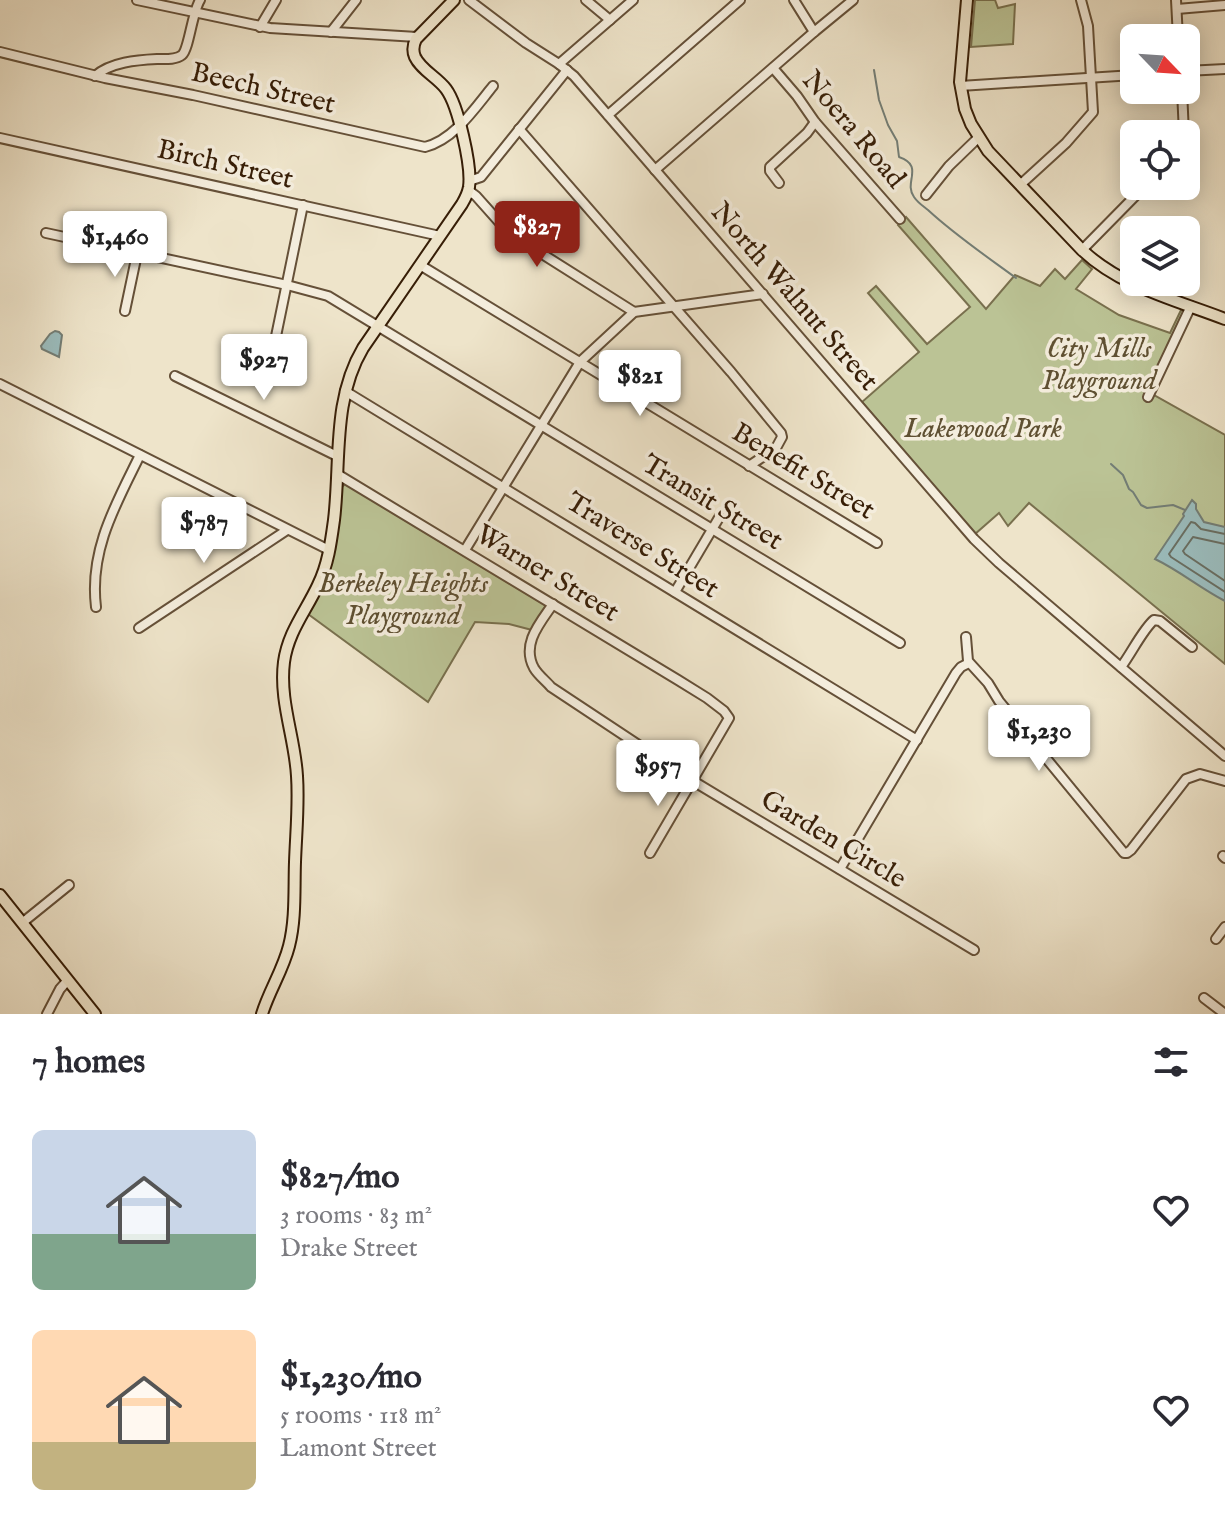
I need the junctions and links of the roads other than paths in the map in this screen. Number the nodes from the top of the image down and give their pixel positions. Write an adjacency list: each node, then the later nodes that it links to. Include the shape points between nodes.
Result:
1 (137, 0): 16 (street)
2 (200, 0): 16 (street)
3 (276, 0): 19 (street)
4 (356, 0): 20 (street)
5 (454, 0): 22 (main road)
6 (469, 0): 24 (street, North Walnut Street)
7 (586, 0): 17 (street)
8 (633, 0): 17 (street)
9 (740, 0): 33 (street)
10 (794, 0): 21 (street)
11 (853, 0): 21 (street)
12 (967, 0): 32 (main road)
13 (1081, 0): 30 (street)
14 (1176, 4): 15 (street); 18 (street)
15 (1225, 5)
16 (194, 12): 19 (street); 28 (street, via 182,55 113,66)
17 (610, 20): 24 (street)
18 (1177, 24)
19 (260, 27): 20 (street)
20 (331, 32): 22 (street)
21 (814, 32): 25 (street)
22 (417, 37): 35 (main road, via 415,57 446,89)
23 (0, 52): 28 (street, Beech Street)
24 (563, 67): 33 (street, North Walnut Street); 36 (street)
25 (773, 68): 34 (street, Noera Road); 39 (street)
26 (1225, 69): 27 (street)
27 (1200, 70)
28 (95, 76): 35 (street, Beech Street, via 421,147)
29 (1120, 76): 30 (street)
30 (1092, 77): 32 (street); 42 (street, via 1091,116)
31 (493, 86): 35 (street, Beech Street)
32 (960, 86): 38 (main road)
33 (608, 115): 39 (street, North Walnut Street)
34 (815, 122): 40 (street, via 769,169); 46 (street, Noera Road)
35 (460, 125): 41 (main road)
36 (519, 129): 41 (street); 55 (street)
37 (0, 138): 45 (street, Birch Street)
38 (978, 138): 42 (main road); 43 (street)
39 (655, 170): 53 (street, North Walnut Street)
40 (779, 183)
41 (469, 185): 48 (main road); 57 (street, via 509,233)
42 (1020, 185): 49 (main road)
43 (926, 195)
44 (1131, 200): 49 (street)
45 (303, 205): 48 (street, Birch Street); 52 (street)
46 (900, 219)
47 (46, 233): 50 (street, Transit Street)
48 (440, 236): 51 (main road)
49 (1082, 250): 54 (main road, via 1122,280)
50 (137, 254): 52 (street, Transit Street); 56 (street)
51 (420, 265): 59 (main road); 60 (street, Benefit Street)
52 (287, 285): 59 (street, Transit Street, via 328,296); 62 (street)
53 (763, 294): 55 (street); 86 (street, North Walnut Street, via 983,548)
54 (1191, 306): 58 (main road); 65 (street)
55 (672, 307): 57 (street); 69 (street, via 781,433 776,448)
56 (125, 311)
57 (634, 312): 60 (street)
58 (1225, 319)
59 (378, 326): 64 (main road, via 354,364); 66 (street, Transit Street)
60 (580, 362): 66 (street); 69 (street, Benefit Street)
61 (175, 376): 68 (street)
62 (267, 380)
63 (0, 384): 67 (street)
64 (345, 391): 68 (main road); 71 (street, Traverse Street)
65 (1148, 397)
66 (541, 425): 71 (street); 74 (street, Transit Street)
67 (140, 455): 73 (street); 80 (street, via 101,541)
68 (337, 456): 70 (main road)
69 (749, 466): 75 (street, Benefit Street)
70 (337, 474): 76 (main road); 77 (street, Warner Street)
71 (504, 487): 77 (street); 78 (street, Traverse Street)
72 (720, 516): 74 (street)
73 (287, 530): 76 (street); 81 (street)
74 (712, 530): 78 (street); 83 (street, Transit Street)
75 (877, 543)
76 (329, 550): 103 (main road, via 284,659 284,698 298,781 294,914 287,952)
77 (465, 550): 79 (street, Warner Street)
78 (675, 592): 87 (street, Traverse Street)
79 (553, 604): 89 (street, Garden Circle, via 530,638 533,667 554,690); 89 (street, Warner Street, via 724,711 729,718)
80 (96, 607)
81 (139, 628)
82 (966, 637): 85 (street)
83 (900, 643)
84 (1192, 647): 86 (street, via 1156,620)
85 (969, 663): 87 (street, via 958,670); 90 (street, via 1126,853 1186,779 1200,774)
86 (1121, 667): 88 (street, North Walnut Street)
87 (917, 740): 92 (street)
88 (1225, 756)
89 (693, 781): 91 (street); 92 (street, Garden Circle)
90 (1225, 781)
91 (650, 853)
92 (840, 869): 98 (street, Garden Circle)
93 (69, 885): 95 (street)
94 (0, 895): 95 (main road)
95 (22, 923): 99 (main road)
96 (1225, 927): 97 (street)
97 (1216, 939)
98 (974, 950)
99 (68, 980): 101 (street); 102 (main road)
100 (1204, 998): 104 (street)
101 (47, 1014)
102 (95, 1014)
103 (262, 1014)
104 (1225, 1014)

